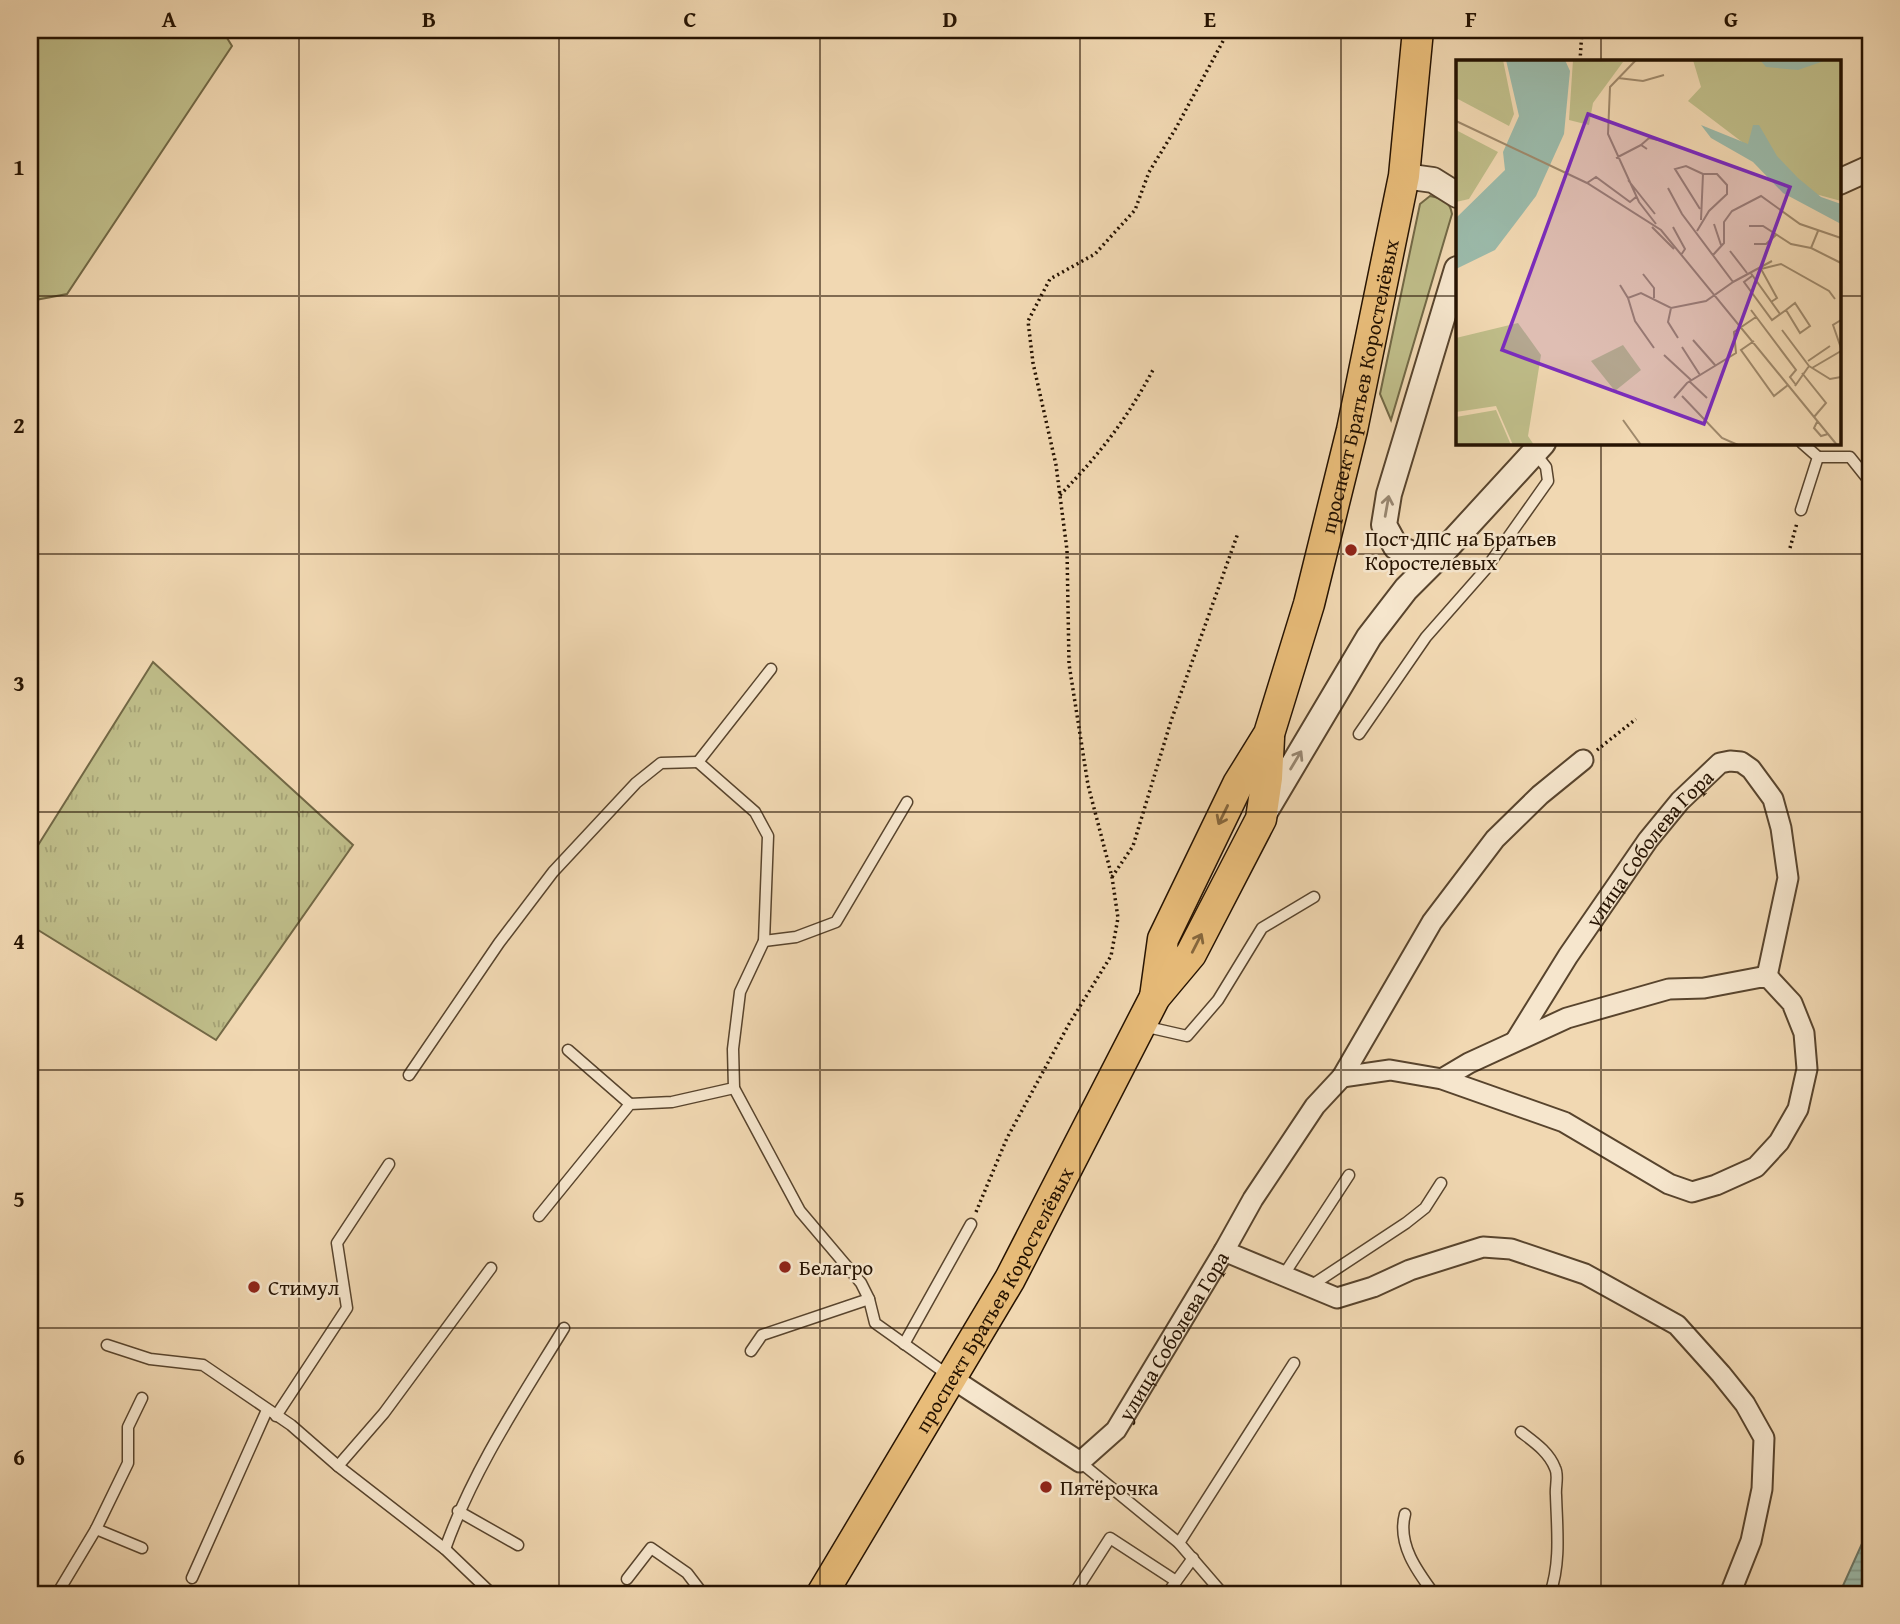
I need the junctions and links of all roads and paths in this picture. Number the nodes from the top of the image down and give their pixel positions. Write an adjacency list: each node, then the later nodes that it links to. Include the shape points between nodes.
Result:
1 (1228, 30): 15 (path, via 1149,172 1135,211 1095,254 1050,279 1028,321)
2 (1418, 30): 6 (main road, проспект Братьев Коростелёвых)
3 (1582, 30): 4 (path)
4 (1580, 60)
5 (1870, 168): 7 (street)
6 (1404, 176): 8 (street, via 1433,180); 22 (main road, проспект Братьев Коростелёвых, via 1352,430 1309,604)
7 (1840, 183)
8 (1456, 194)
9 (1456, 271): 19 (street, one-way to 9, via 1419,557 1396,547 1384,525 1389,494)
10 (1154, 368): 15 (path, via 1133,409 1095,460)
11 (1803, 444): 13 (lane)
12 (1539, 447): 19 (street); 23 (lane, via 1548,481 1485,570 1426,637)
13 (1818, 457): 14 (lane, via 1850,457); 16 (lane)
14 (1870, 482)
15 (1060, 495): 28 (path, via 1067,550 1069,664 1088,785)
16 (1801, 510): 18 (path)
17 (1238, 533): 28 (path, via 1171,721 1133,846)
18 (1790, 548)
19 (1442, 553): 27 (street, one-way to 19, via 1369,637 1406,589)
20 (771, 669): 25 (lane)
21 (1636, 719): 24 (path)
22 (1269, 734): 27 (main road, проспект Братьев Коростелёвых); 32 (main road, проспект Братьев Коростелёвых, one-way to 32, via 1238,784 1163,940)
23 (1359, 734)
24 (1583, 760): 37 (street, улица Соболева Гора, via 1540,795 1487,849 1432,922)
25 (698, 762): 30 (lane, via 755,812 768,836); 36 (lane, via 661,763 636,783 553,872)
26 (907, 802): 30 (lane, via 836,922 796,937)
27 (1261, 818): 32 (main road, проспект Братьев Коростелёвых, one-way to 27, via 1191,954)
28 (1112, 877): 45 (path, via 1118,918 1111,956 1007,1138)
29 (1314, 897): 33 (lane, via 1262,928 1219,1000 1187,1036)
30 (764, 941): 39 (lane, via 740,992)
31 (1767, 976): 34 (street, via 1644,995 1567,1018); 34 (street, улица Соболева Гора, via 1788,878 1781,828 1773,799 1751,769 1730,761 1720,763 1648,840); 38 (street, via 1792,1003 1804,1034 1807,1069 1798,1109 1779,1142 1756,1167 1716,1185 1692,1192 1669,1184 1564,1122)
32 (1155, 997): 33 (main road, проспект Братьев Коростелёвых)
33 (1139, 1025): 56 (main road, проспект Братьев Коростелёвых, via 1010,1279)
34 (1516, 1041): 38 (street)
35 (568, 1050): 40 (lane)
36 (409, 1075)
37 (1342, 1077): 38 (street, via 1390,1070); 46 (street, улица Соболева Гора, via 1307,1118)
38 (1441, 1079)
39 (734, 1088): 40 (lane, via 672,1102); 50 (lane, via 800,1211)
40 (630, 1104): 44 (lane)
41 (388, 1164): 58 (lane, via 337,1243 347,1308)
42 (1349, 1175): 48 (lane)
43 (1441, 1183): 49 (lane, via 1425,1208 1406,1223)
44 (539, 1216)
45 (971, 1224): 52 (lane)
46 (1224, 1251): 48 (street); 60 (street, улица Соболева Гора, via 1116,1430)
47 (491, 1268): 61 (lane, via 384,1413)
48 (1283, 1276): 49 (street)
49 (1309, 1287): 82 (street, via 1337,1298 1483,1247 1511,1249 1584,1274 1676,1325 1745,1404 1764,1438 1762,1489 1751,1541)
50 (869, 1300): 52 (lane, via 875,1323); 54 (lane, via 762,1335)
51 (564, 1328): 62 (lane)
52 (904, 1344): 56 (lane)
53 (107, 1345): 58 (lane, via 150,1359 203,1365)
54 (751, 1351)
55 (1294, 1363): 65 (lane)
56 (953, 1378): 60 (street); 76 (main road, проспект Братьев Коростелёвых)
57 (142, 1398): 64 (lane, via 128,1427 128,1463)
58 (272, 1413): 61 (lane); 70 (lane)
59 (1521, 1432): 81 (lane, via 1542,1448 1557,1470 1559,1532)
60 (1080, 1462): 65 (lane)
61 (338, 1466): 68 (lane)
62 (458, 1511): 66 (lane); 68 (lane)
63 (1405, 1514): 80 (lane, via 1401,1527 1412,1564)
64 (96, 1529): 67 (lane); 73 (lane)
65 (1179, 1544): 69 (lane)
66 (518, 1545)
67 (142, 1548)
68 (444, 1549): 74 (lane)
69 (1193, 1558): 72 (lane); 79 (lane)
70 (192, 1578)
71 (627, 1579): 75 (lane, via 651,1548 687,1573)
72 (1176, 1581): 77 (lane, via 1110,1538); 78 (lane)
73 (57, 1594)
74 (492, 1594)
75 (703, 1594)
76 (822, 1594)
77 (1074, 1594)
78 (1167, 1594)
79 (1223, 1594)
80 (1434, 1594)
81 (1550, 1594)
82 (1730, 1594)

